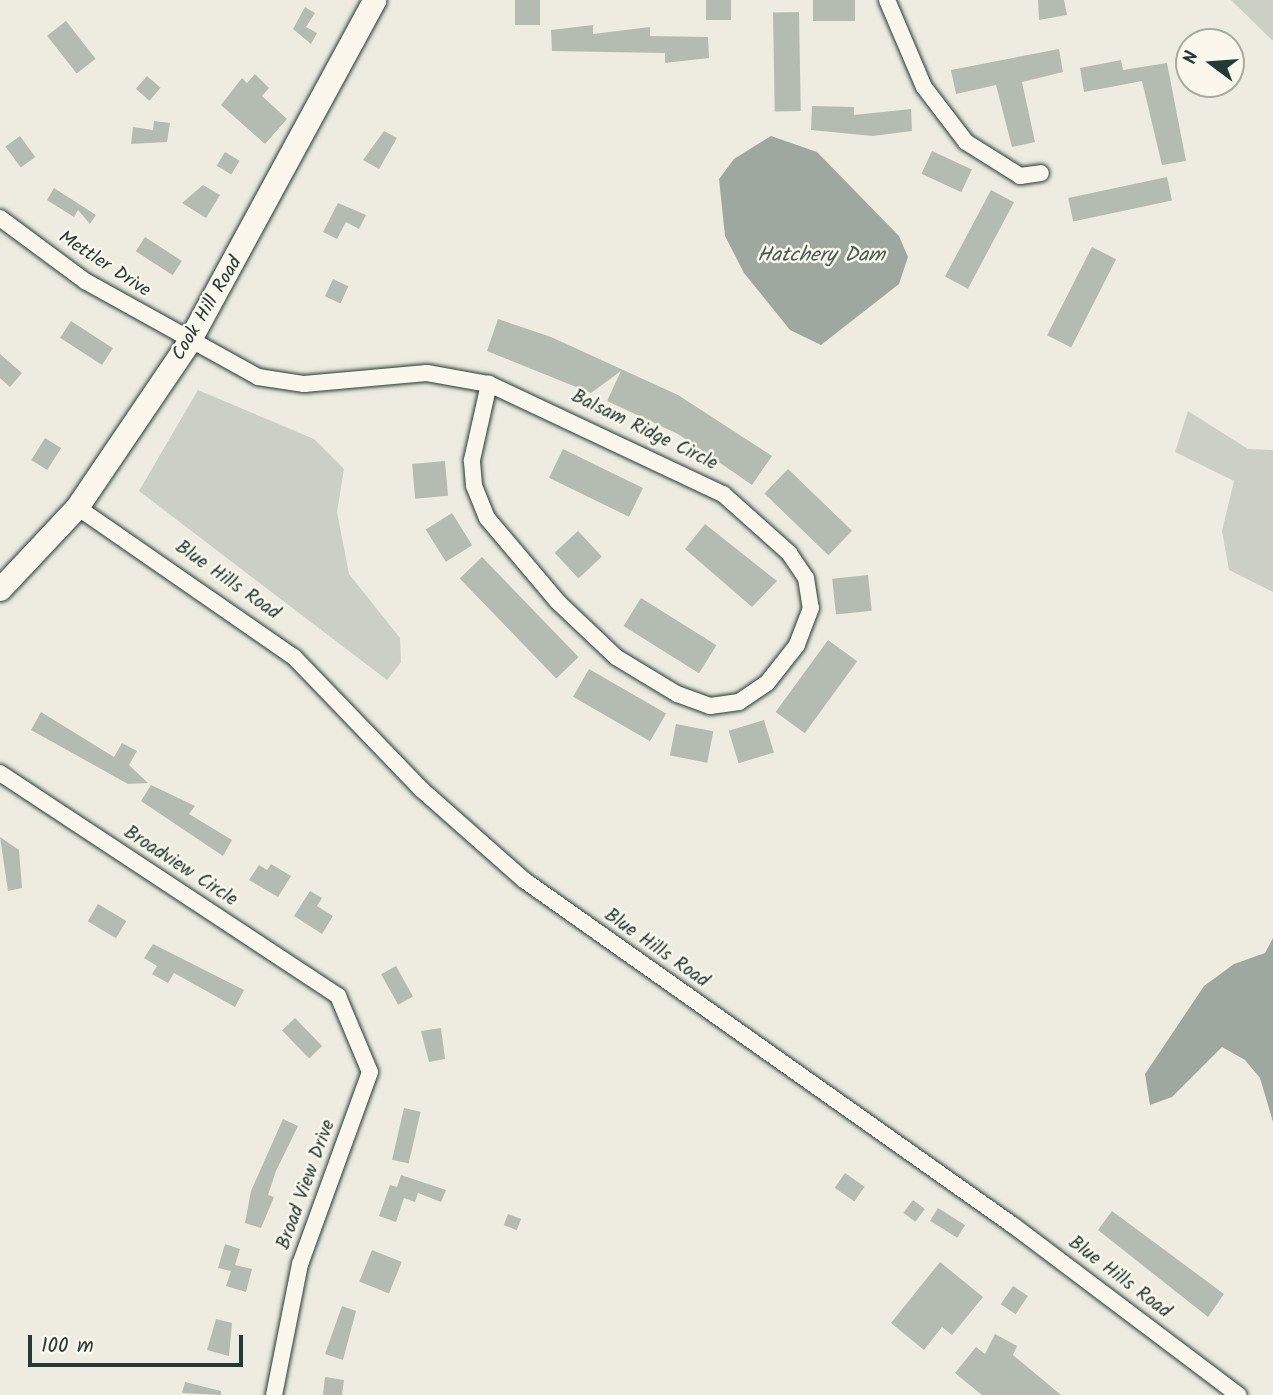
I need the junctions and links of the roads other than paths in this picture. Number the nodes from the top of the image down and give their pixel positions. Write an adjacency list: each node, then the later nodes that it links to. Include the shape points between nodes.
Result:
1 (374, 0): 5 (street, Cook Hill Road)
2 (887, 0): 3 (street, via 924,87 966,142 1020,176)
3 (1041, 173)
4 (0, 218): 5 (street, Mettler Drive, via 75,274)
5 (188, 343): 6 (street, Balsam Ridge Circle, via 229,366 282,382 428,373); 7 (street, Cook Hill Road)
6 (489, 384): 6 (street, Balsam Ridge Circle, via 723,494 789,554 806,578 811,608 797,645 767,683 740,702 710,706 677,694 616,657 558,602 487,517 474,485 474,448)
7 (77, 507): 8 (street, Cook Hill Road); 12 (street, Blue Hills Road, via 294,657 421,789 534,887 994,1212)
8 (0, 589)
9 (0, 773): 10 (street, Broadview Circle)
10 (338, 996): 11 (street, Broad View Drive, via 370,1072 300,1264)
11 (274, 1395)
12 (1238, 1395)

